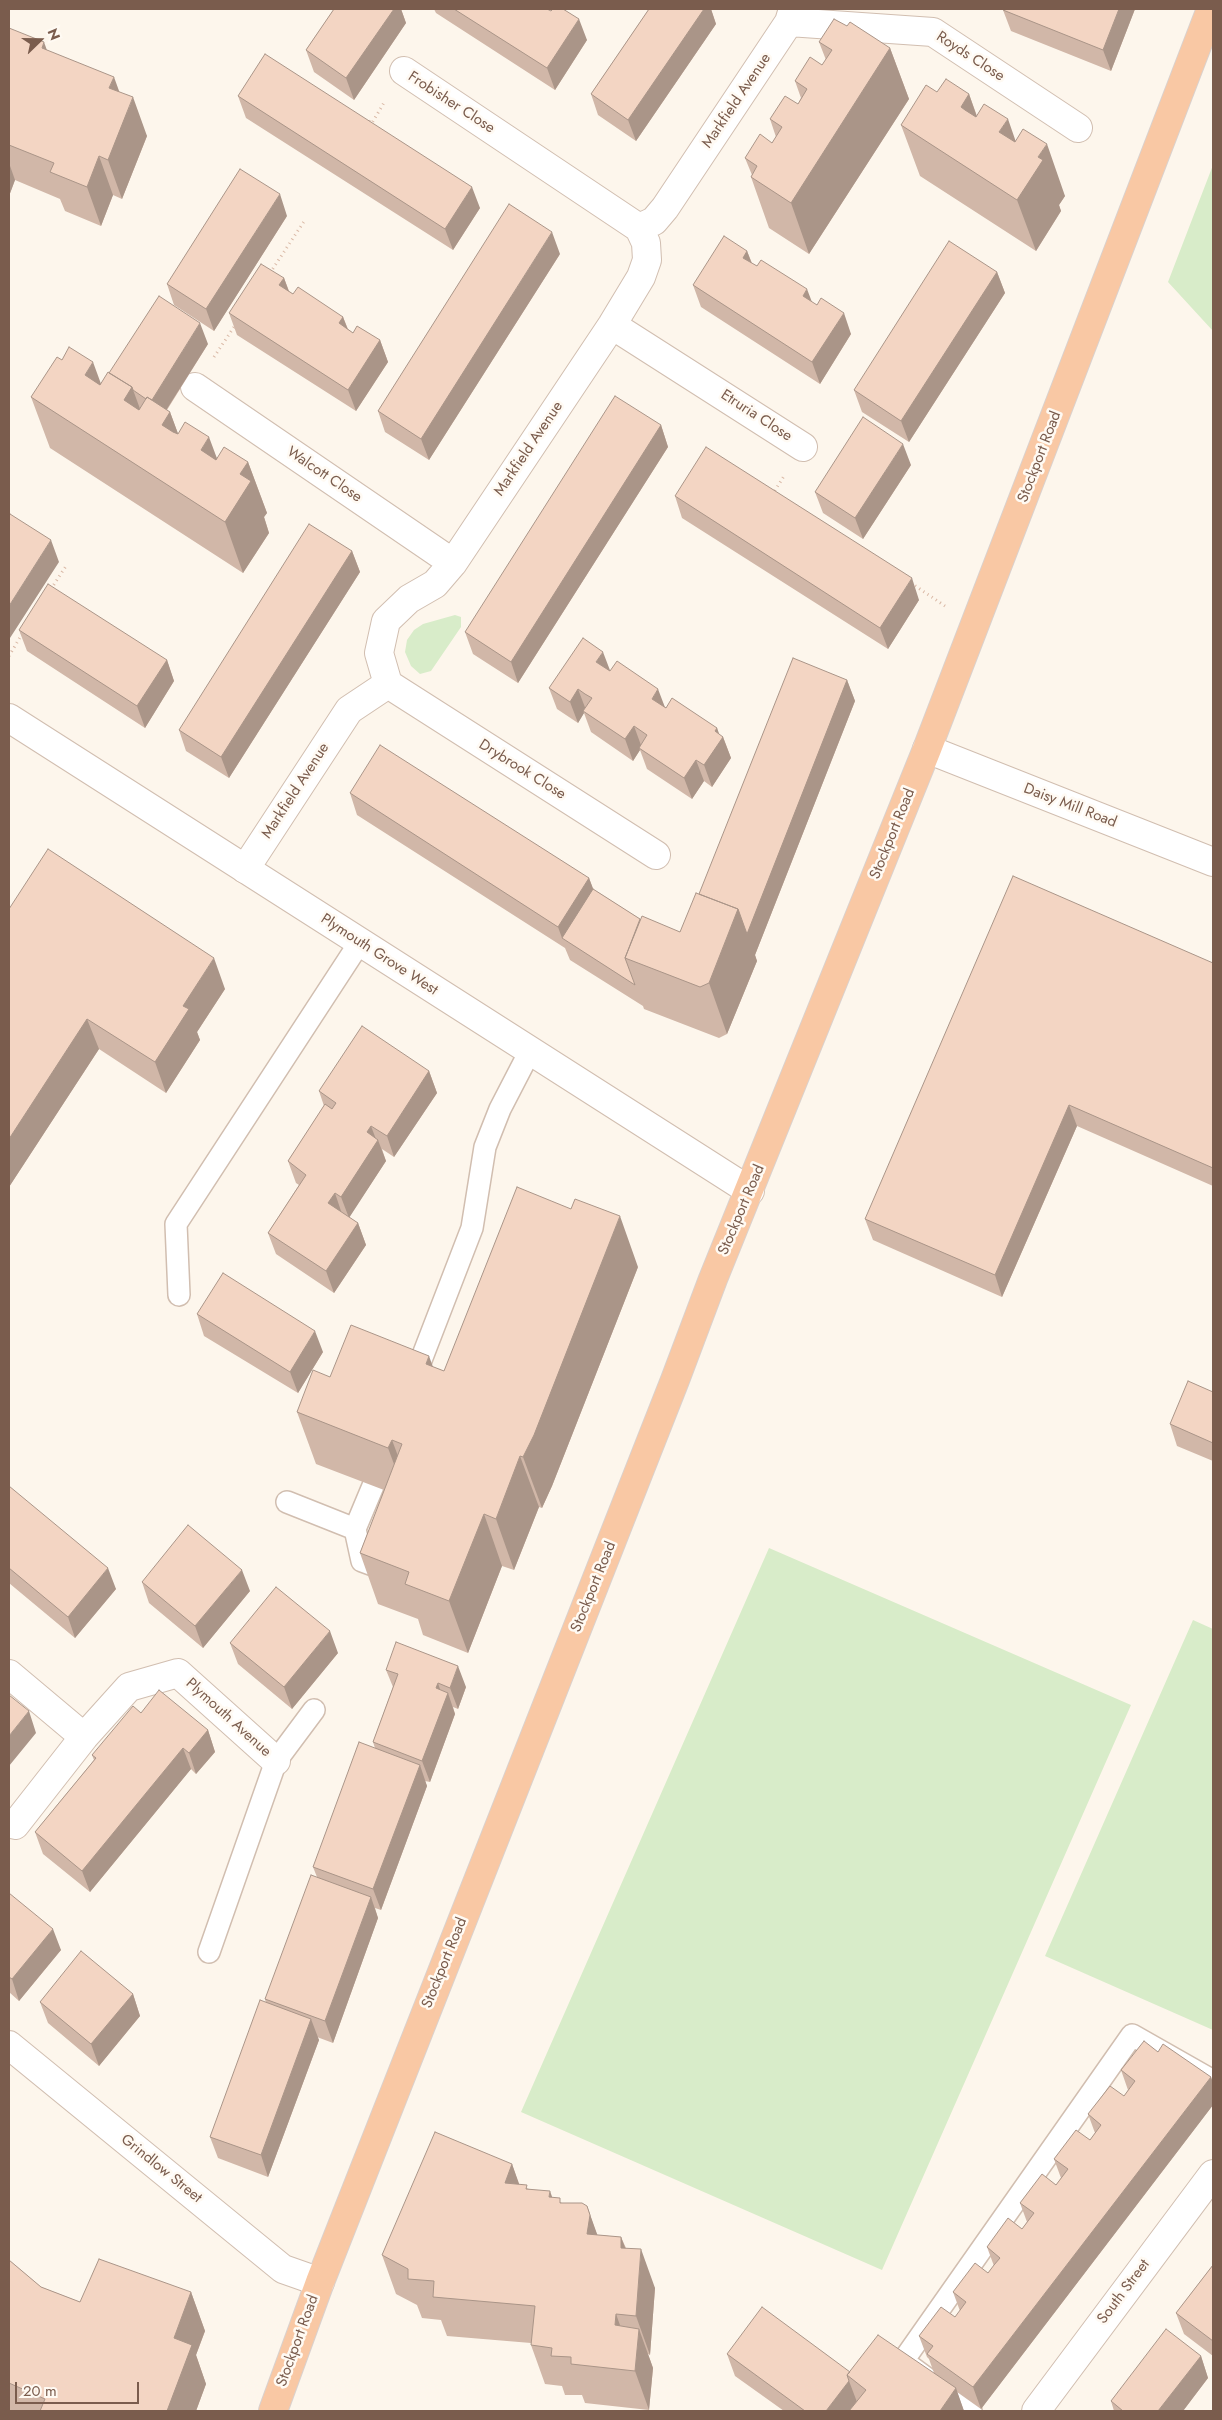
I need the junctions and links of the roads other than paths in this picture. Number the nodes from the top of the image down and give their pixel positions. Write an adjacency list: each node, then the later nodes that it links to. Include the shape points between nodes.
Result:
1 (1211, 9): 12 (highway, Stockport Road)
2 (791, 15): 4 (street, Royds Close, via 933,32); 5 (street, Markfield Avenue, via 665,208 654,221)
3 (404, 71): 5 (street, Frobisher Close)
4 (1078, 128)
5 (639, 228): 6 (street, Markfield Avenue, via 646,243 647,260)
6 (612, 324): 8 (street, Etruria Close); 9 (street, Markfield Avenue)
7 (195, 387): 9 (street, Walcott Close)
8 (803, 446)
9 (453, 563): 10 (street, Markfield Avenue, via 435,584 409,599 386,620 379,653)
10 (388, 684): 13 (street, Drybrook Close); 15 (street, Markfield Avenue, via 349,710)
11 (9, 718): 15 (street, Plymouth Grove West)
12 (927, 750): 14 (street, Daisy Mill Road); 18 (highway, Stockport Road)
13 (656, 855)
14 (1213, 862)
15 (245, 869): 16 (street, Plymouth Grove West)
16 (360, 942): 17 (street, Plymouth Grove West); 19 (lane, via 176,1224)
17 (530, 1051): 18 (street, Plymouth Grove West); 20 (lane, via 500,1109 485,1147 472,1228)
18 (750, 1191): 34 (highway, Stockport Road)
19 (179, 1296)
20 (409, 1392)
21 (373, 1486): 23 (lane)
22 (287, 1502): 23 (lane)
23 (354, 1529): 24 (lane, via 362,1561)
24 (391, 1572)
25 (9, 1674): 27 (street)
26 (314, 1710): 28 (lane)
27 (84, 1737): 28 (street, Plymouth Avenue, via 129,1688 178,1673); 29 (street, Plymouth Avenue)
28 (276, 1761): 30 (lane)
29 (12, 1828)
30 (209, 1952)
31 (9, 2044): 34 (street, Grindlow Street, via 284,2269)
32 (1213, 2081): 36 (lane, via 1132,2035 903,2362)
33 (1213, 2174): 37 (street, South Street)
34 (320, 2282): 35 (highway, Stockport Road)
35 (273, 2411)
36 (971, 2411)
37 (1036, 2411)

